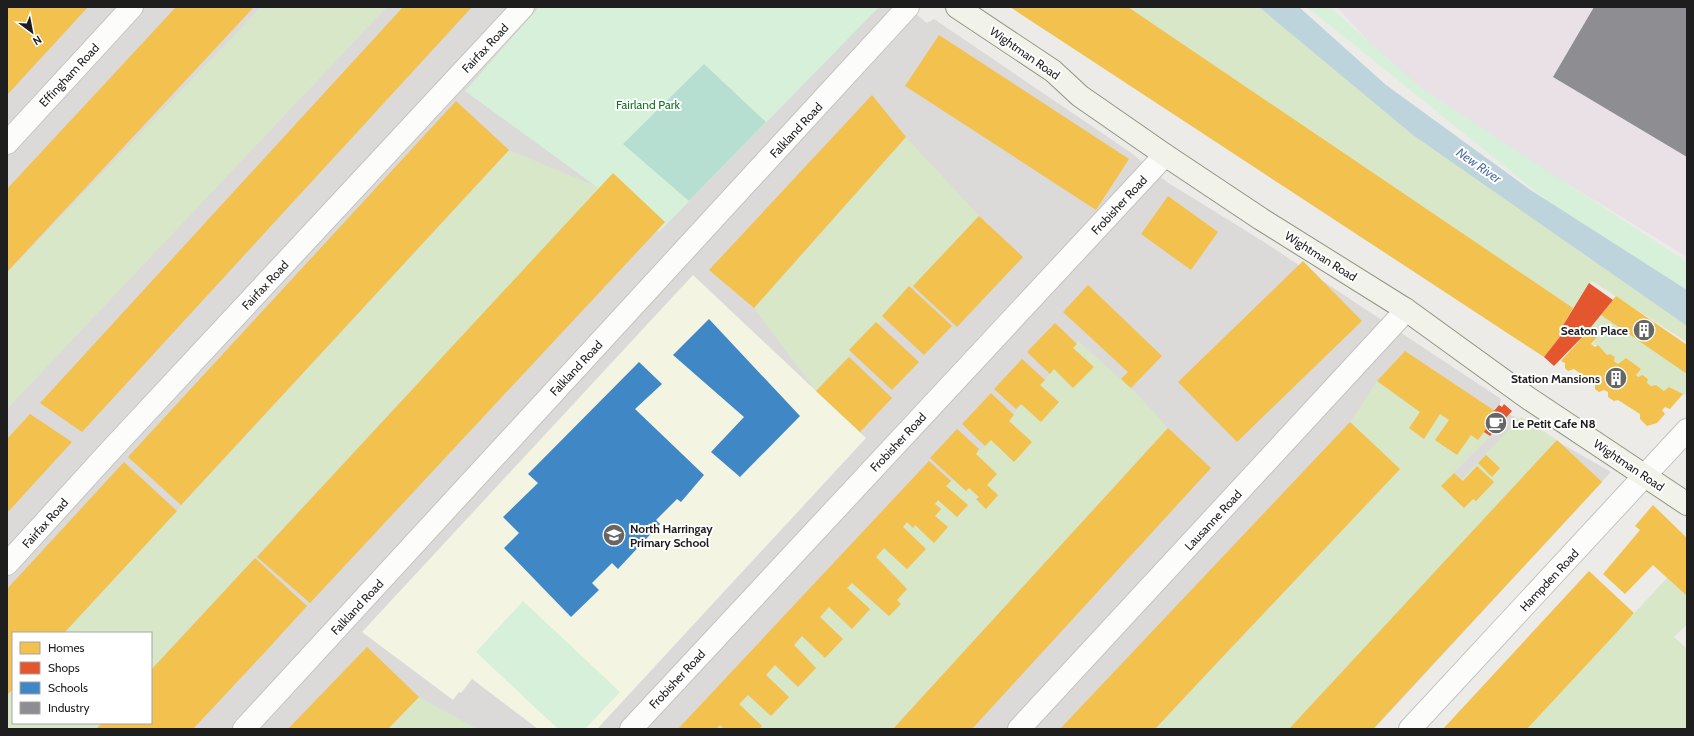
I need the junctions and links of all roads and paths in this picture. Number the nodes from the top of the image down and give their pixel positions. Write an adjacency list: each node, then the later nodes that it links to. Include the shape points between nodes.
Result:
1 (132, 7): 5 (street, Effingham Road)
2 (524, 7): 11 (street, Fairfax Road, via 110,450)
3 (908, 7): 12 (street, Falkland Road)
4 (957, 7): 6 (main road, Wightman Road, via 1053,71 1080,96)
5 (7, 143)
6 (1165, 155): 7 (main road, Wightman Road, via 1261,219); 13 (street, Frobisher Road)
7 (1405, 309): 9 (main road, Wightman Road, via 1528,398); 14 (street, Lausanne Road, via 1217,517)
8 (1687, 430): 9 (street, Hampden Road)
9 (1644, 476): 10 (main road, Wightman Road); 15 (street, Hampden Road)
10 (1687, 504)
11 (7, 564)
12 (244, 729)
13 (631, 729)
14 (1019, 729)
15 (1410, 729)

